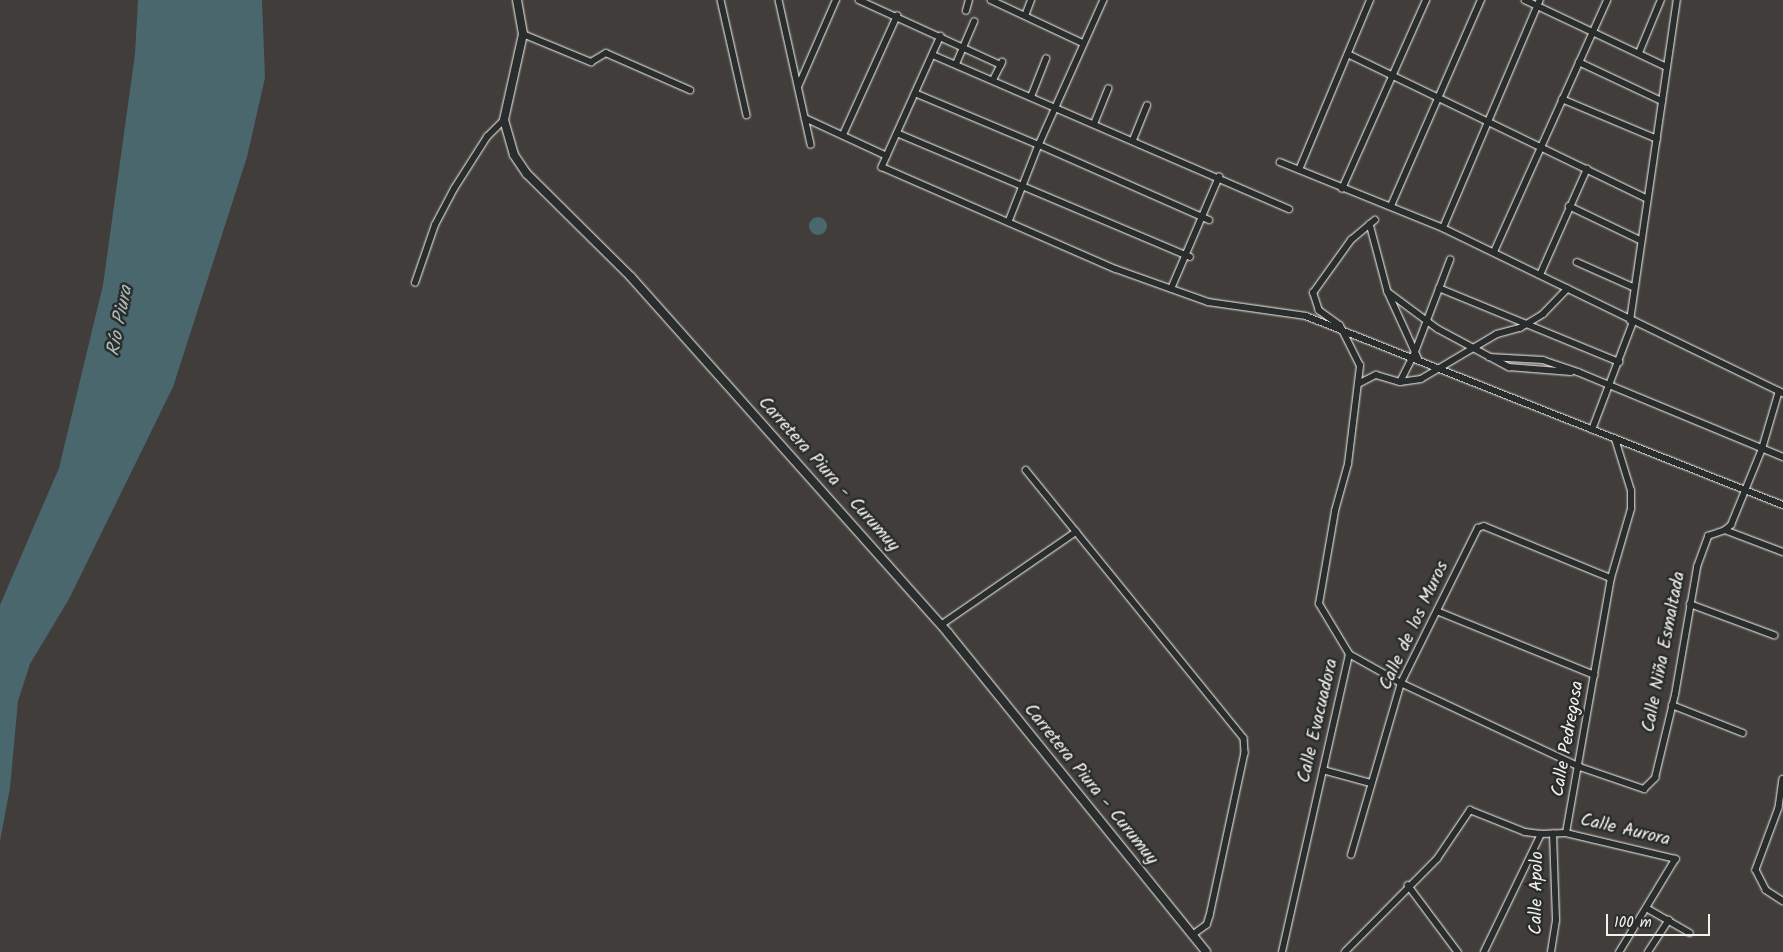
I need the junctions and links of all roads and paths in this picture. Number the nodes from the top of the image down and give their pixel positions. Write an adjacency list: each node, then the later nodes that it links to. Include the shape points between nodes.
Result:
1 (517, 0): 23 (main road, Carretera Piura - Curumuy)
2 (721, 0): 46 (street)
3 (779, 0): 36 (street)
4 (836, 0): 36 (street)
5 (859, 0): 19 (street)
6 (969, 0): 18 (street)
7 (991, 0): 20 (street)
8 (1031, 0): 20 (street)
9 (1104, 0): 25 (street)
10 (1370, 0): 28 (street)
11 (1426, 0): 34 (street)
12 (1481, 0): 40 (street)
13 (1525, 0): 17 (street)
14 (1607, 0): 22 (street)
15 (1661, 0): 27 (street)
16 (1677, 0): 33 (street)
17 (1539, 3): 22 (street); 49 (street)
18 (966, 11)
19 (897, 16): 24 (street); 52 (street)
20 (1025, 16): 25 (street)
21 (974, 22): 26 (street)
22 (1593, 32): 27 (street); 31 (street)
23 (523, 34): 38 (street, via 591,62 606,52); 48 (main road, Carretera Piura - Curumuy)
24 (941, 36): 26 (street); 29 (street)
25 (1083, 44): 45 (street)
26 (963, 48): 32 (street); 35 (street, via 1002,63)
27 (1639, 53): 33 (street)
28 (1348, 54): 34 (street); 61 (street)
29 (933, 55): 32 (street); 39 (street)
30 (1046, 60): 41 (street)
31 (1579, 62): 42 (street); 43 (street)
32 (956, 64): 35 (street)
33 (1667, 66): 43 (street)
34 (1394, 76): 40 (street); 64 (street)
35 (993, 80): 41 (street)
36 (798, 88): 47 (street)
37 (1108, 89): 50 (street)
38 (690, 90)
39 (915, 93): 51 (street); 56 (street)
40 (1436, 96): 49 (street); 66 (street)
41 (1031, 97): 45 (street)
42 (1562, 99): 53 (street); 57 (street)
43 (1662, 101): 53 (street)
44 (1147, 106): 54 (street)
45 (1055, 107): 50 (street); 56 (street)
46 (747, 115)
47 (806, 118): 52 (street); 55 (street)
48 (504, 120): 79 (street, via 487,137 454,189 435,226); 112 (main road, Carretera Piura - Curumuy, via 514,155 527,174 631,277)
49 (1490, 122): 57 (street); 72 (street)
50 (1094, 124): 54 (street)
51 (897, 133): 58 (street); 63 (street)
52 (843, 135): 58 (street)
53 (1657, 139): 65 (street)
54 (1132, 140): 62 (street)
55 (811, 144)
56 (1039, 145): 63 (street); 69 (street)
57 (1541, 146): 60 (street); 74 (street)
58 (886, 156): 71 (street, via 882,167)
59 (1280, 162): 61 (street)
60 (1587, 169): 65 (street); 67 (street)
61 (1299, 170): 64 (street)
62 (1219, 177): 68 (street); 69 (street)
63 (1023, 186): 71 (street); 75 (street)
64 (1342, 189): 66 (street)
65 (1646, 198): 73 (street)
66 (1390, 206): 72 (street)
67 (1569, 206): 73 (street); 78 (street)
68 (1290, 209)
69 (1202, 217): 70 (street); 75 (street)
70 (1209, 220)
71 (1009, 222): 82 (street)
72 (1443, 228): 74 (street)
73 (1640, 240): 80 (street)
74 (1494, 252): 78 (street)
75 (1187, 256): 82 (street)
76 (1450, 260): 81 (street)
77 (1577, 262): 80 (street)
78 (1540, 275): 83 (street)
79 (415, 282)
80 (1633, 286): 86 (street)
81 (1440, 288): 85 (street); 87 (street)
82 (1171, 289): 88 (street, via 1223,305 1306,316)
83 (1567, 289): 86 (street); 87 (street)
84 (1388, 292): 85 (street); 88 (street, via 1373,222 1338,256 1313,293 1319,311); 90 (street)
85 (1427, 321): 89 (street); 90 (street)
86 (1631, 322): 92 (street); 98 (street)
87 (1527, 324): 89 (street); 92 (street)
88 (1344, 333): 90 (street); 96 (street, Calle Evacuadora, via 1358,359)
89 (1472, 348): 91 (street); 93 (street)
90 (1416, 356): 93 (street); 95 (street)
91 (1489, 357): 94 (street, via 1543,360); 94 (street, via 1525,370)
92 (1619, 362): 97 (street)
93 (1439, 368): 95 (street, via 1422,379); 99 (street)
94 (1578, 372): 97 (street)
95 (1400, 382): 96 (street, via 1376,374)
96 (1356, 386): 114 (street, Calle Evacuadora, via 1348,464 1335,511 1319,604)
97 (1610, 386): 99 (street); 101 (street)
98 (1781, 392): 101 (street)
99 (1592, 430): 100 (street)
100 (1615, 439): 104 (street); 109 (street, Calle Pedregosa, via 1631,496 1631,509)
101 (1762, 448): 102 (street); 104 (street)
102 (1783, 457)
103 (1026, 470): 107 (street)
104 (1746, 489): 105 (street); 106 (street, via 1731,525)
105 (1783, 505)
106 (1725, 530): 108 (street); 110 (street, Calle Niña Esmaltada, via 1708,536 1697,567)
107 (1076, 532): 112 (street); 133 (street, via 1244,738 1245,753 1210,916 1206,925)
108 (1783, 552)
109 (1610, 578): 111 (street, Calle de los Muros, via 1484,526 1478,528); 115 (street, Calle Pedregosa)
110 (1690, 604): 113 (street); 117 (street, Calle Niña Esmaltada)
111 (1437, 611): 115 (street); 116 (street, Calle de los Muros)
112 (941, 624): 133 (main road, Carretera Piura - Curumuy)
113 (1774, 635)
114 (1350, 654): 116 (street); 120 (street, Calle Evacuadora)
115 (1595, 676): 119 (street, Calle Pedregosa)
116 (1401, 683): 119 (street); 122 (street, Calle de los Muros)
117 (1672, 704): 118 (street); 119 (street, Calle Niña Esmaltada, via 1655,778 1644,789)
118 (1743, 732)
119 (1580, 767): 124 (street, Calle Pedregosa)
120 (1323, 770): 122 (street); 135 (street, Calle Evacuadora)
121 (1783, 780): 123 (street)
122 (1371, 783): 127 (street, Calle de los Muros)
123 (1782, 800): 129 (street, via 1756,870 1766,890)
124 (1566, 833): 126 (street); 130 (street, Calle Aurora, via 1676,859)
125 (1541, 834): 126 (street); 128 (street, via 1525,832 1470,810 1437,859); 138 (street)
126 (1553, 834): 139 (street, Calle Apolo, via 1556,920)
127 (1351, 855)
128 (1408, 885): 136 (street); 137 (street)
129 (1783, 901)
130 (1648, 909): 131 (street); 140 (street)
131 (1669, 920): 132 (street); 141 (street)
132 (1690, 933)
133 (1193, 935): 134 (main road, Carretera Piura - Curumuy)
134 (1206, 952)
135 (1282, 952)
136 (1345, 952)
137 (1458, 952)
138 (1484, 952)
139 (1551, 952)
140 (1620, 952)
141 (1648, 952)

